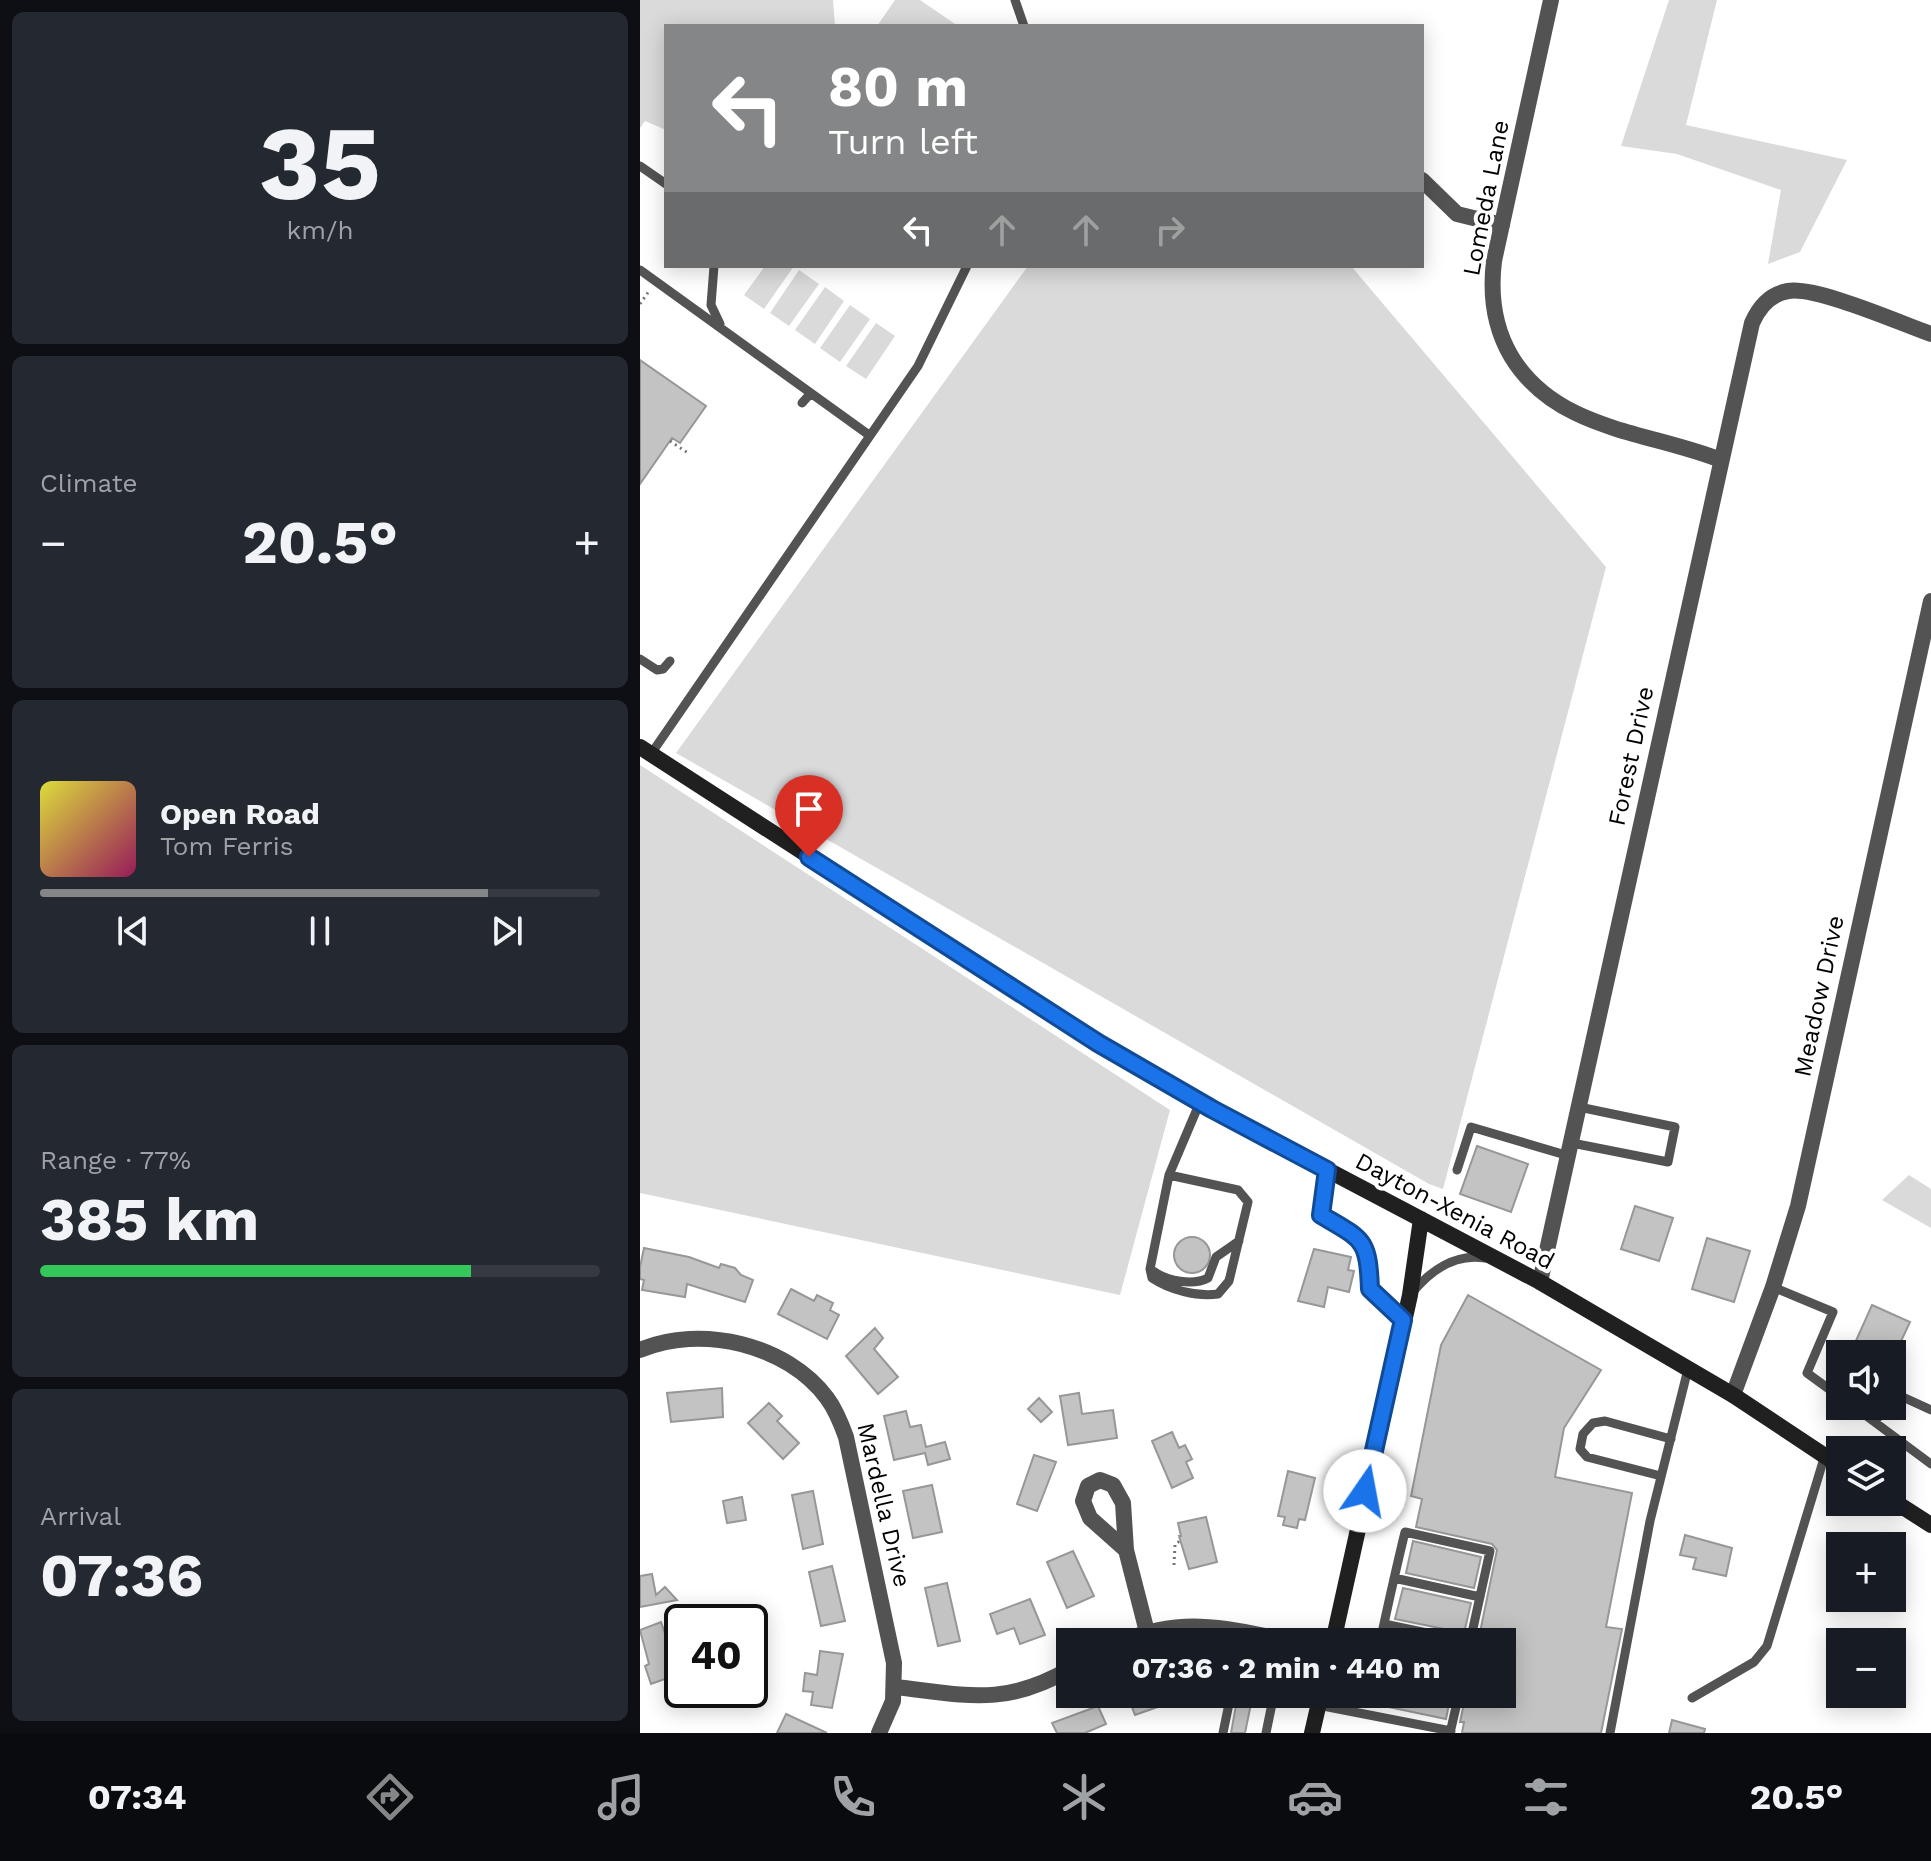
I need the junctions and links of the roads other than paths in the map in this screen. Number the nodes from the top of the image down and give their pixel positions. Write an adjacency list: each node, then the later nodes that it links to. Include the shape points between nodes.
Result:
1 (1015, 0): 3 (lane)
2 (1551, 0): 7 (street, Lomeda Lane)
3 (1023, 24)
4 (640, 166): 6 (lane)
5 (1424, 182): 7 (street, via 1457,214)
6 (664, 183)
7 (1502, 225): 16 (street, Lomeda Lane, via 1492,272 1494,309 1507,349 1529,380 1572,412)
8 (714, 268): 11 (lane, via 711,305)
9 (966, 268): 15 (lane, via 918,366)
10 (640, 270): 11 (lane)
11 (724, 329): 13 (lane)
12 (1931, 334): 16 (street, Forest Drive, via 1800,290 1767,301 1756,315)
13 (811, 393): 14 (lane); 15 (lane)
14 (802, 403)
15 (869, 435): 20 (lane)
16 (1721, 460): 22 (street, Forest Drive)
17 (1931, 601): 32 (street, Meadow Drive, via 1798,1206)
18 (640, 659): 19 (lane, via 657,670)
19 (670, 661)
20 (646, 750): 21 (main road, Dayton-Xenia Road, via 1098,1043)
21 (1200, 1102): 24 (main road, Dayton-Xenia Road); 26 (lane)
22 (1579, 1107): 23 (street, Forest Drive); 23 (lane, via 1675,1127 1668,1162)
23 (1570, 1149): 25 (lane, via 1471,1127); 31 (street, Forest Drive)
24 (1327, 1170): 27 (main road, Dayton-Xenia Road); 34 (lane, via 1321,1215 1360,1238 1369,1258 1370,1289)
25 (1457, 1170)
26 (1169, 1175): 28 (lane, via 1246,1196); 30 (lane)
27 (1421, 1219): 29 (main road, Dayton-Xenia Road); 33 (main road)
28 (1239, 1241): 30 (lane, via 1216,1257 1208,1278 1199,1283); 30 (lane, via 1229,1281 1218,1294 1205,1296 1162,1284 1152,1278)
29 (1503, 1262): 31 (main road, Dayton-Xenia Road); 33 (lane, via 1474,1256 1450,1262 1427,1274)
30 (1150, 1269)
31 (1540, 1282): 36 (main road, Dayton-Xenia Road)
32 (1773, 1287): 37 (lane, via 1833,1312 1807,1373); 38 (street, Meadow Drive)
33 (1410, 1295): 34 (main road)
34 (1403, 1320): 56 (main road)
35 (640, 1350): 59 (street, Mardella Drive, via 684,1339 745,1345 793,1367 826,1397 846,1437)
36 (1688, 1369): 38 (main road, Dayton-Xenia Road); 43 (lane)
37 (1826, 1387)
38 (1733, 1395): 44 (main road, Dayton-Xenia Road)
39 (1906, 1399): 40 (lane)
40 (1931, 1410)
41 (1872, 1420): 42 (lane)
42 (1875, 1422): 45 (lane)
43 (1671, 1439): 46 (lane); 46 (lane, via 1605,1421 1593,1423 1583,1434 1580,1449 1587,1457)
44 (1825, 1455): 60 (lane, via 1767,1646 1754,1662)
45 (1931, 1464)
46 (1661, 1476): 71 (lane)
47 (1906, 1509): 48 (main road)
48 (1930, 1524)
49 (1126, 1550): 53 (street)
50 (1394, 1578): 51 (lane); 51 (lane, via 1405,1532 1476,1547 1490,1551); 52 (lane)
51 (1480, 1597): 52 (lane, via 1470,1642)
52 (1384, 1624): 57 (lane)
53 (1146, 1628)
54 (1166, 1628): 55 (street)
55 (1196, 1628)
56 (1336, 1628)
57 (1383, 1628)
58 (1056, 1676): 59 (street, via 1030,1690 996,1696)
59 (895, 1687): 67 (street)
60 (1692, 1698)
61 (1228, 1708): 68 (lane)
62 (1271, 1708): 69 (lane)
63 (1318, 1708): 70 (main road)
64 (1353, 1708): 66 (lane)
65 (1456, 1708): 66 (lane)
66 (1451, 1732)
67 (879, 1733)
68 (1223, 1733)
69 (1266, 1733)
70 (1312, 1733)
71 (1610, 1733)

